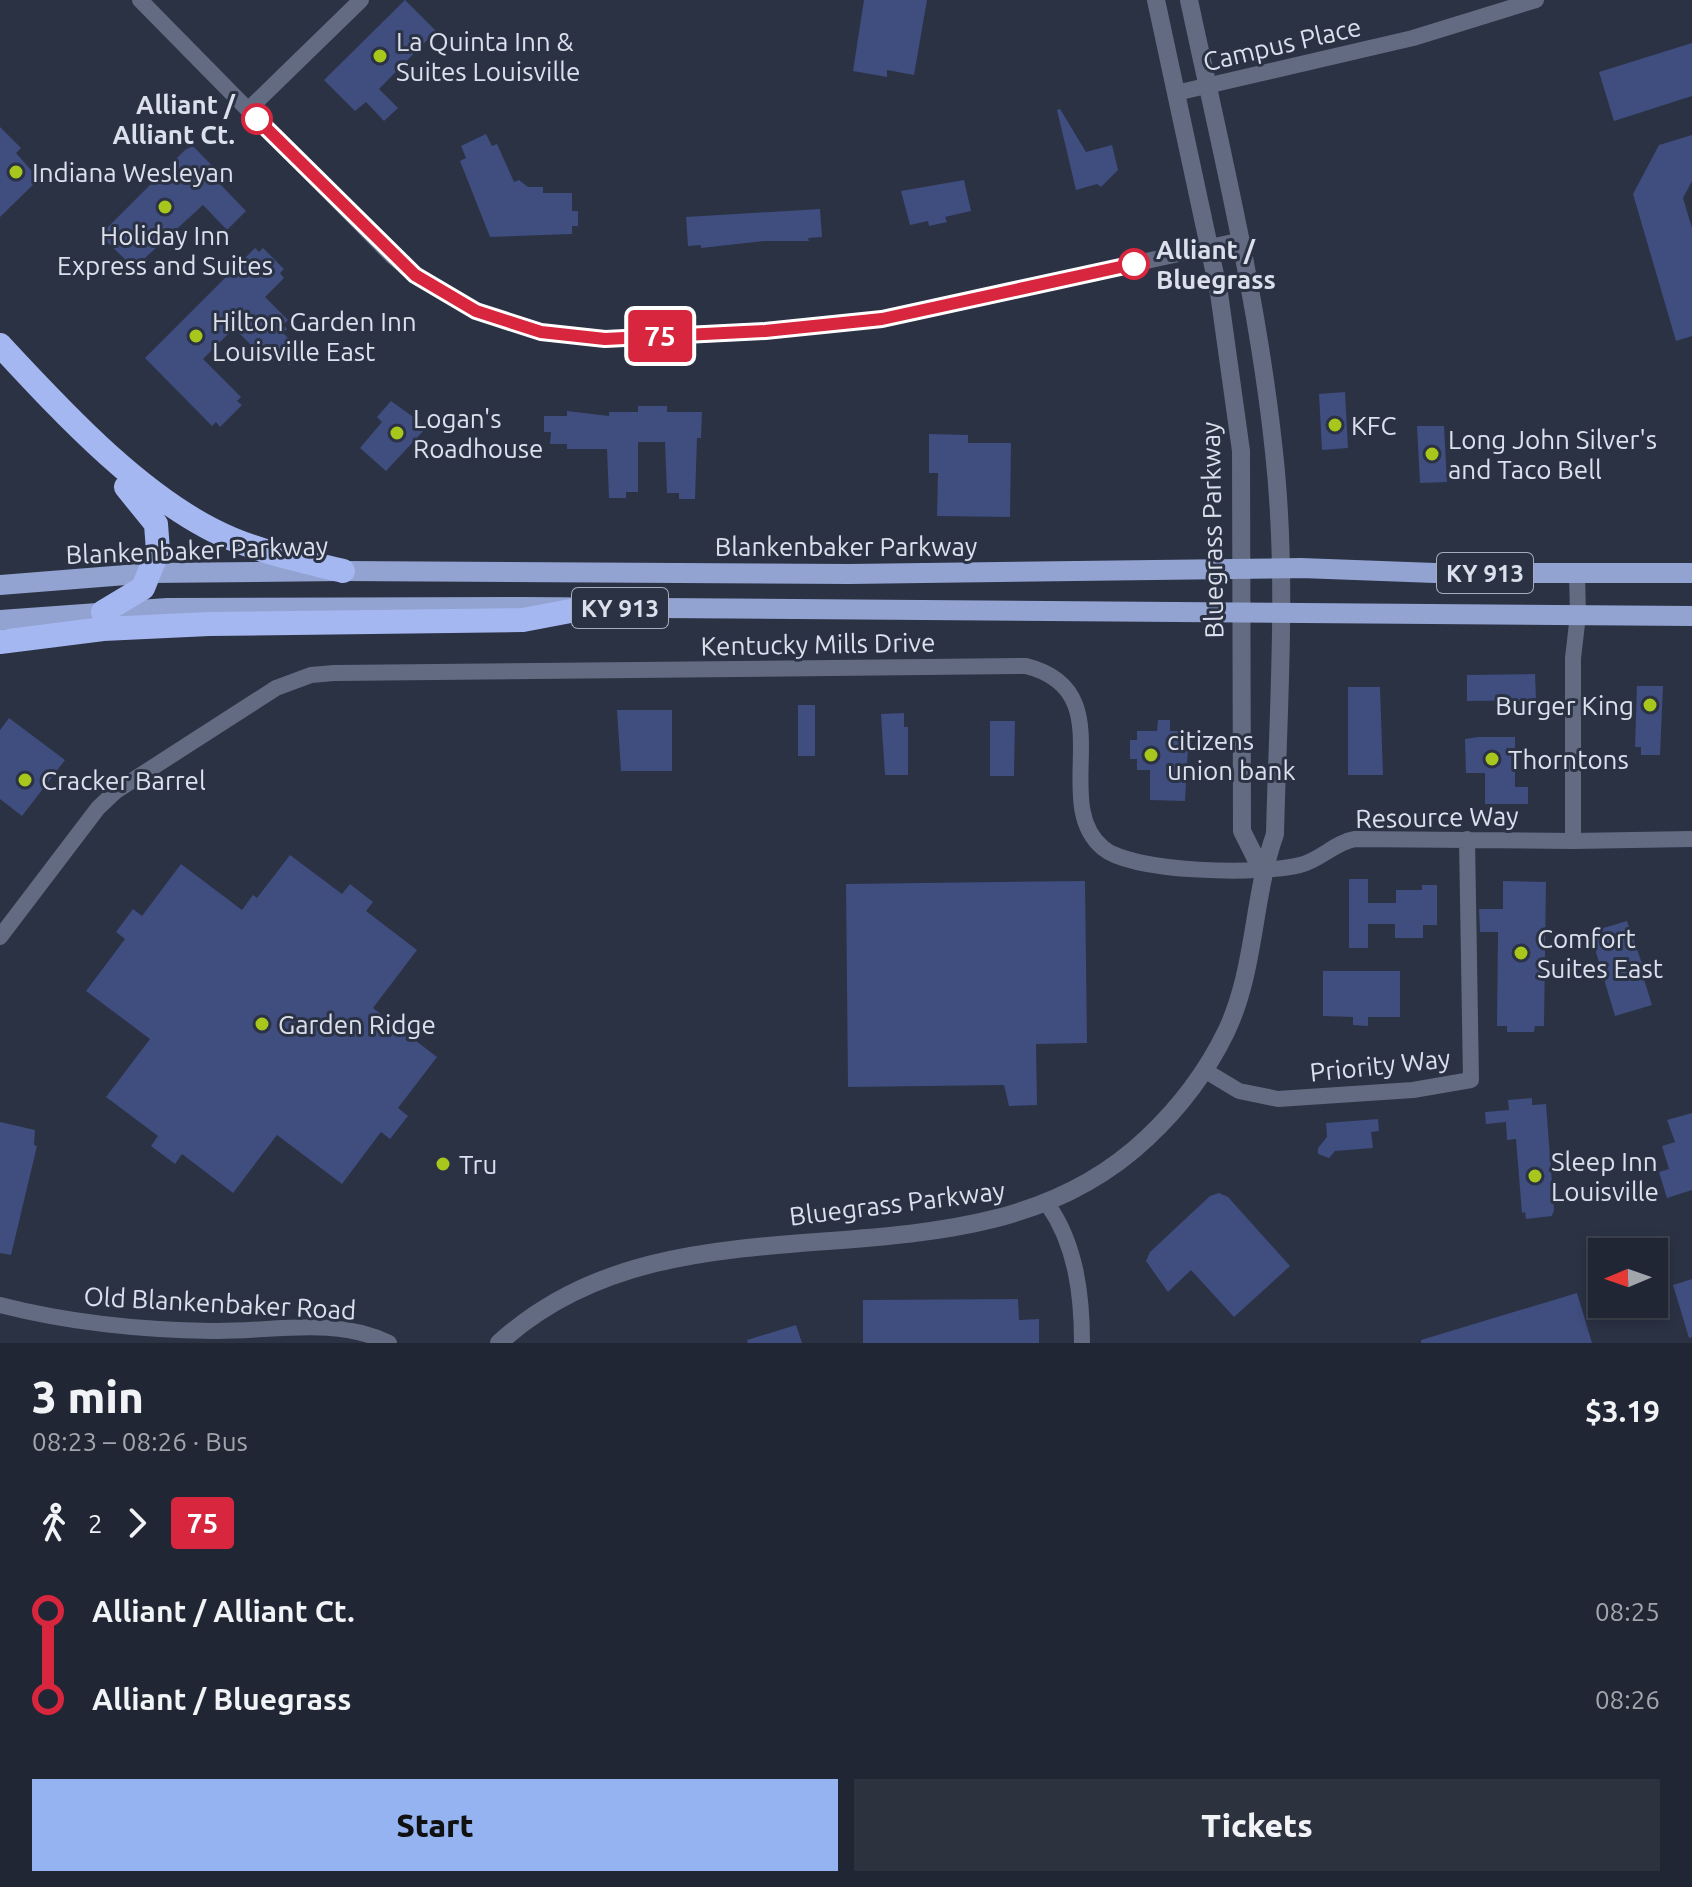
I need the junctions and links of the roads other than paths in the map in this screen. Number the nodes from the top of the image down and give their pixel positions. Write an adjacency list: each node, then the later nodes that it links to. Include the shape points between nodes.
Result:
1 (140, 0): 8 (street)
2 (361, 0): 8 (street)
3 (1156, 0): 7 (street, Bluegrass Parkway)
4 (1189, 0): 6 (street, Bluegrass Parkway)
5 (1536, 0): 6 (street, Campus Place, via 1413,38)
6 (1207, 87): 7 (street, Campus Place); 9 (street, Bluegrass Parkway)
7 (1176, 93): 10 (street, Bluegrass Parkway)
8 (248, 110): 10 (street, via 415,275 476,311 574,337 765,331 882,319)
9 (1242, 240): 10 (street); 14 (street, Bluegrass Parkway, via 1275,456)
10 (1209, 247): 13 (street, Bluegrass Parkway, via 1241,451)
11 (0, 345): 12 (highway)
12 (34, 382): 15 (highway, via 163,502 232,539); 17 (highway, via 149,512 159,533)
13 (1240, 570): 14 (main road, Blankenbaker Parkway / KY 913); 15 (main road, Blankenbaker Parkway / KY 913); 23 (street, Bluegrass Parkway)
14 (1279, 570): 16 (main road, Blankenbaker Parkway / KY 913); 22 (street, Bluegrass Parkway)
15 (343, 571): 17 (main road, Blankenbaker Parkway / KY 913)
16 (1577, 572): 18 (main road, Blankenbaker Parkway / KY 913); 24 (street)
17 (151, 573): 19 (main road, Blankenbaker Parkway / KY 913); 21 (highway, via 143,588)
18 (1692, 573)
19 (0, 585)
20 (581, 609): 21 (main road, KY 913); 23 (main road, KY 913); 27 (highway, via 523,620 194,625 90,630)
21 (103, 612): 26 (main road, KY 913)
22 (1280, 612): 23 (main road, KY 913); 24 (main road, KY 913); 31 (street, Bluegrass Parkway, via 1275,834)
23 (1240, 613): 31 (street, Bluegrass Parkway, via 1242,831)
24 (1578, 615): 25 (main road, KY 913); 30 (street, via 1573,658)
25 (1692, 616)
26 (0, 620)
27 (0, 642)
28 (1467, 839): 30 (street, Resource Way); 31 (street, Resource Way, via 1346,840 1320,859); 33 (street, Priority Way, via 1471,1080 1413,1090 1278,1099 1239,1091)
29 (1692, 839): 30 (street, Resource Way)
30 (1573, 841)
31 (1262, 871): 32 (street, Kentucky Mills Drive, via 1140,864 1101,847 1084,814 1077,707 1050,675 1026,666 334,673 276,688 116,791); 33 (street, Bluegrass Parkway, via 1257,928 1240,999)
32 (0, 937)
33 (1204, 1070): 34 (street, Bluegrass Parkway, via 1168,1117 1127,1156)
34 (1048, 1205): 37 (street, Bluegrass Parkway, via 937,1230 647,1262 563,1297); 38 (street, via 1062,1228 1079,1284)
35 (0, 1305): 36 (street, Old Blankenbaker Road, via 75,1321 154,1329 341,1327)
36 (389, 1343)
37 (499, 1343)
38 (1082, 1343)

